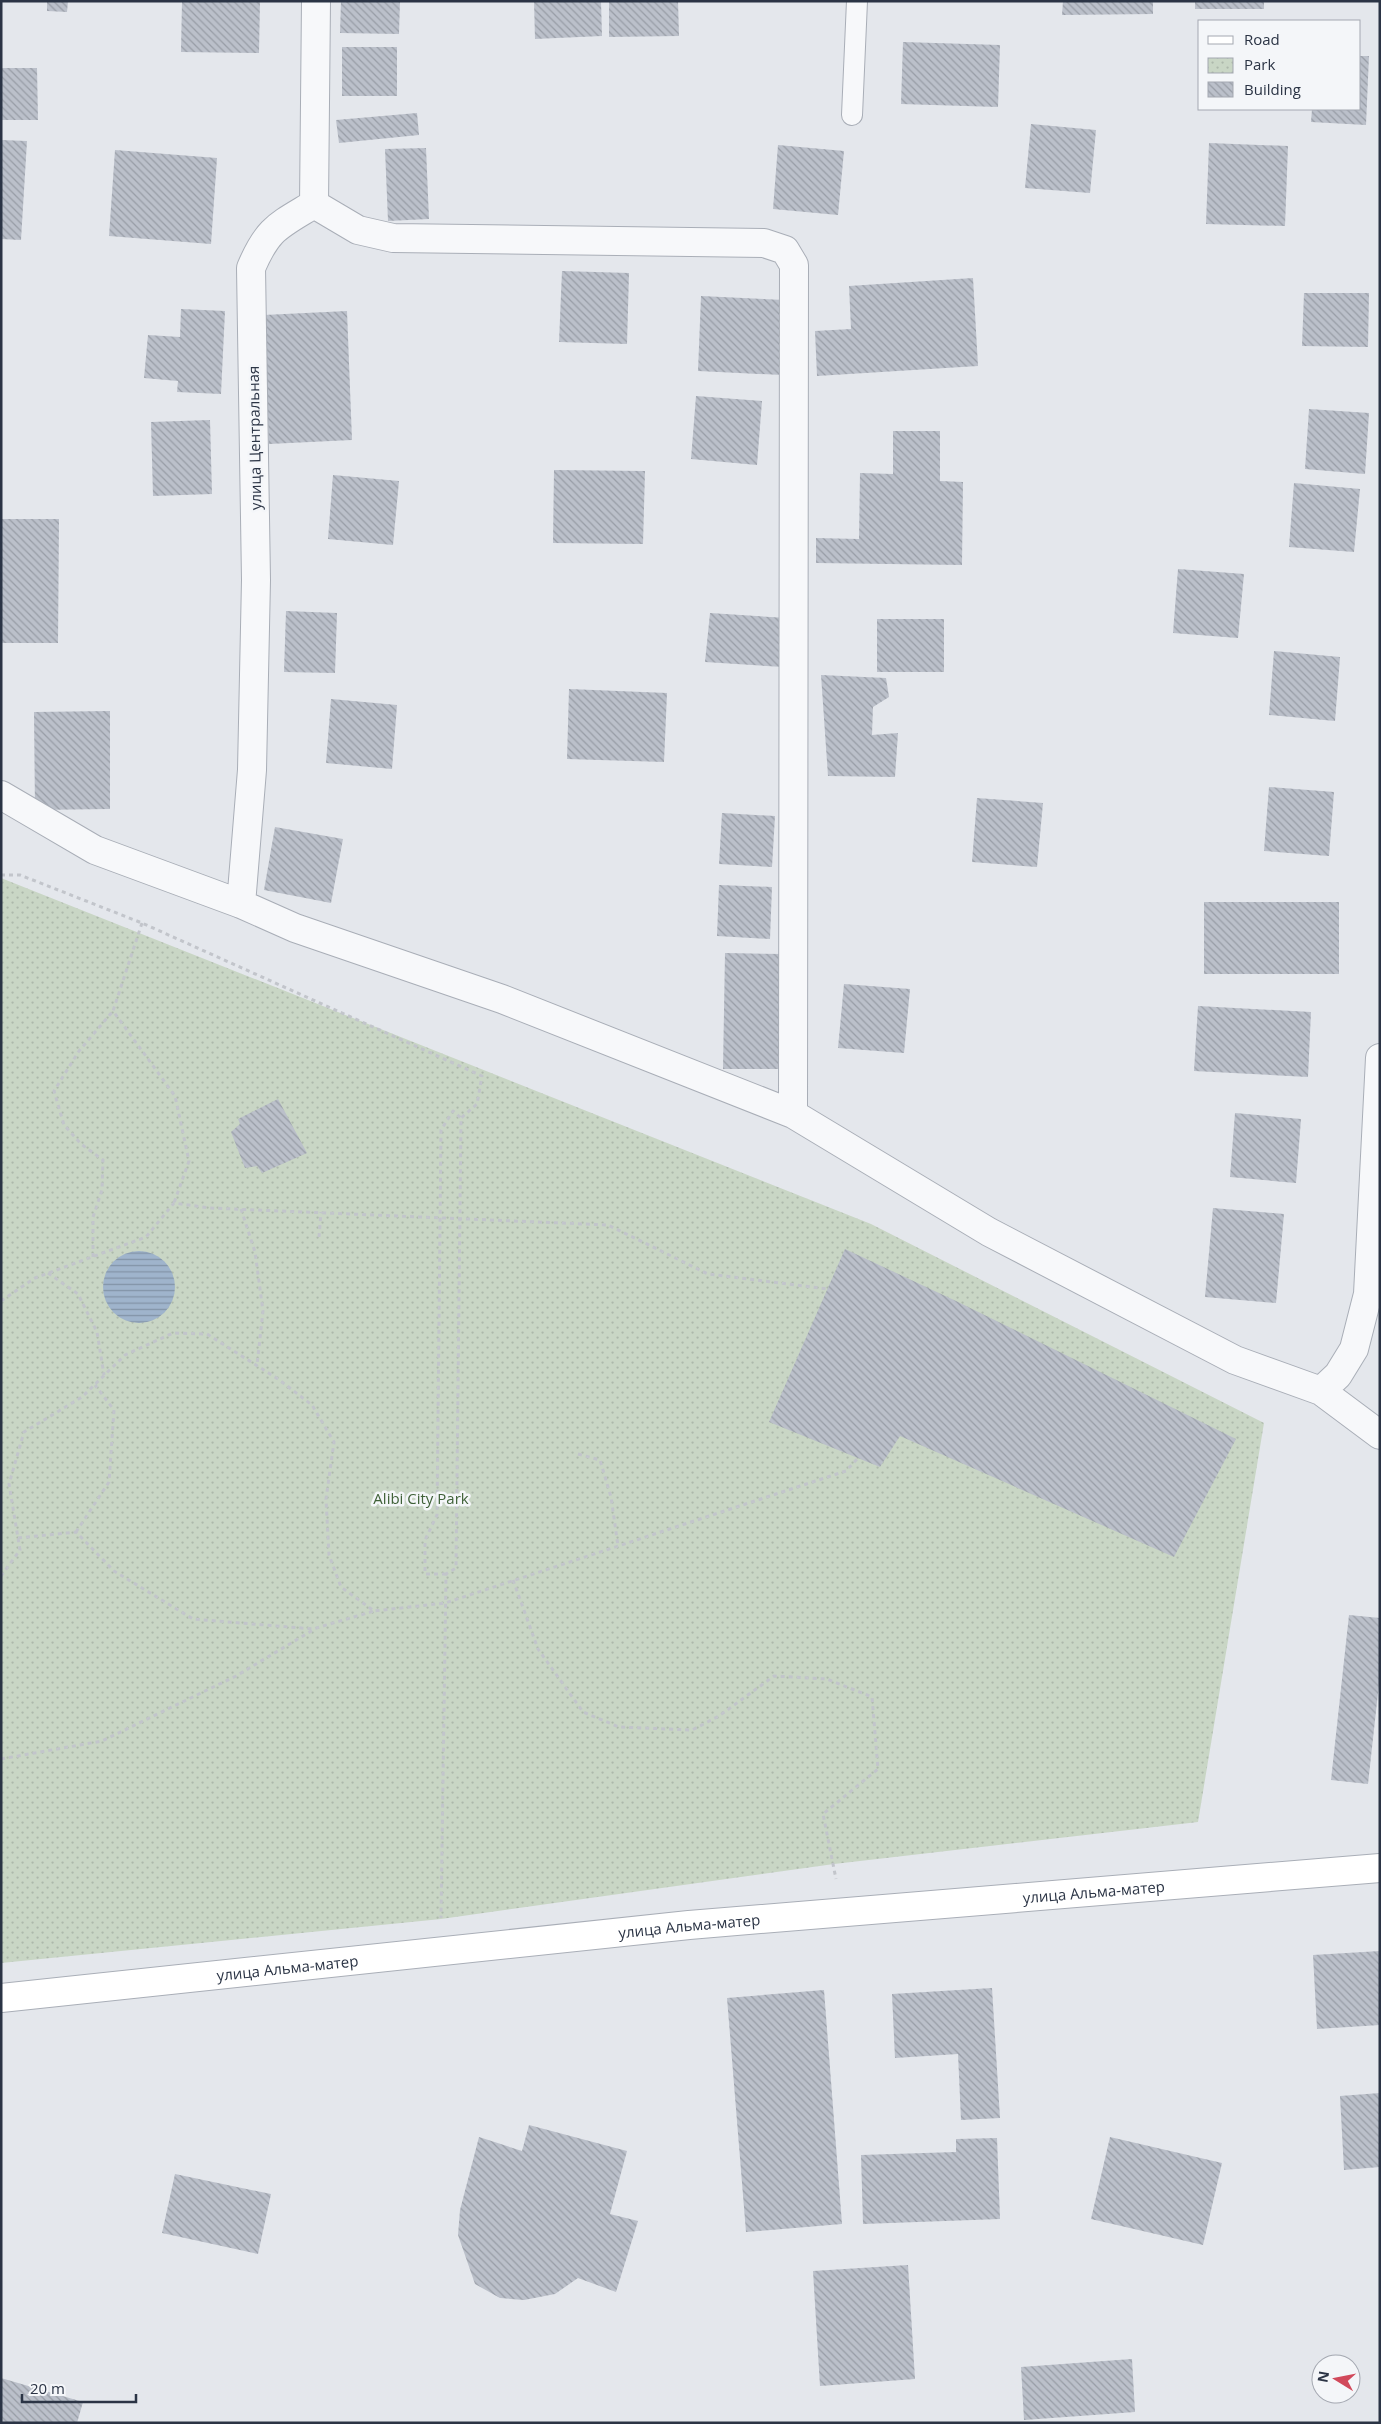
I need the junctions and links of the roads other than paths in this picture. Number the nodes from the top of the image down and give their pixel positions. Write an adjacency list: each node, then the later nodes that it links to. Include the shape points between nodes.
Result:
1 (316, 1): 4 (street)
2 (857, 1): 3 (lane)
3 (852, 115)
4 (314, 204): 6 (street, улица Центральная, via 274,228 260,247 251,268 256,580 252,770); 8 (street, via 358,230 393,238 764,244 785,250 794,265)
5 (1, 795): 6 (street, via 95,850)
6 (241, 904): 8 (street, via 295,928 502,999)
7 (1380, 1058): 9 (street)
8 (793, 1114): 10 (street, via 998,1236 1235,1360)
9 (1374, 1294): 10 (street, via 1354,1349 1338,1375)
10 (1321, 1390): 11 (street)
11 (1380, 1435)
12 (1380, 1868): 13 (street, улица Альма-матер, via 689,1925)
13 (1, 1998)

